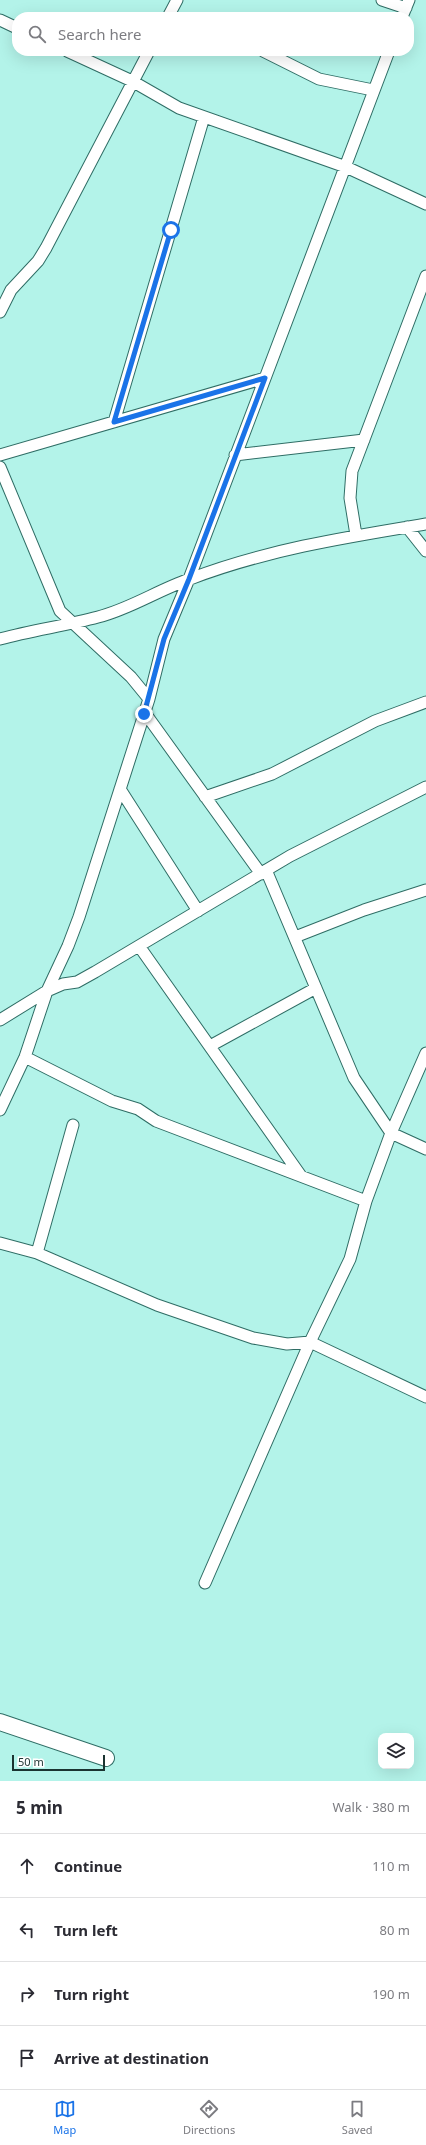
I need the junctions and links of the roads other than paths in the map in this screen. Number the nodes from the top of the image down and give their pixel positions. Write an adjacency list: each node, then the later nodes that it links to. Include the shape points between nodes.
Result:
1 (382, 0): 3 (street)
2 (173, 1): 4 (street)
3 (406, 8)
4 (170, 12)
5 (0, 20): 6 (street)
6 (12, 26)
7 (78, 56): 11 (street)
8 (146, 56): 11 (street)
9 (273, 56): 12 (street, via 319,79)
10 (387, 56): 12 (street)
11 (132, 81): 13 (street, via 179,108); 17 (street, via 46,248 38,261)
12 (373, 90): 14 (street)
13 (204, 117): 14 (street); 21 (street)
14 (346, 167): 15 (street); 20 (street)
15 (426, 204)
16 (426, 276): 22 (street)
17 (11, 290): 18 (street); 19 (street)
18 (0, 294)
19 (0, 312)
20 (265, 378): 21 (street); 24 (street)
21 (114, 422): 23 (street)
22 (364, 440): 24 (street); 28 (street, via 352,471 350,485)
23 (0, 454)
24 (235, 456): 30 (street)
25 (0, 467): 31 (street, via 60,611)
26 (426, 524): 27 (street)
27 (407, 527): 28 (street); 29 (street)
28 (356, 535): 30 (street, via 255,558)
29 (426, 551)
30 (189, 579): 31 (street, via 128,607 98,617); 33 (street, via 164,639)
31 (71, 622): 32 (street); 33 (street, via 131,677)
32 (0, 639)
33 (149, 699): 35 (street)
34 (426, 702): 38 (street, via 375,721 272,774)
35 (144, 714): 37 (street); 38 (street)
36 (426, 788): 39 (street, via 310,845)
37 (120, 789): 41 (street); 45 (street, via 79,917)
38 (205, 796): 39 (street)
39 (263, 872): 41 (street); 42 (street)
40 (426, 890): 42 (street, via 351,914)
41 (198, 910): 43 (street)
42 (295, 937): 44 (street)
43 (140, 946): 45 (street, via 77,982); 47 (street)
44 (316, 988): 47 (street); 52 (street, via 354,1078)
45 (47, 990): 46 (street); 49 (street)
46 (0, 1020)
47 (210, 1046): 54 (street)
48 (426, 1053): 52 (street)
49 (25, 1057): 50 (street); 54 (street, via 112,1101 138,1109 156,1121)
50 (0, 1110)
51 (73, 1125): 57 (street)
52 (391, 1133): 53 (street); 55 (street)
53 (426, 1149)
54 (301, 1176): 55 (street)
55 (366, 1201): 58 (street, via 350,1259)
56 (0, 1243): 57 (street)
57 (37, 1253): 58 (street, via 157,1305 246,1336 287,1344)
58 (310, 1342): 59 (street); 60 (street)
59 (426, 1397)
60 (205, 1583)
61 (0, 1722): 62 (street)
62 (106, 1758)

